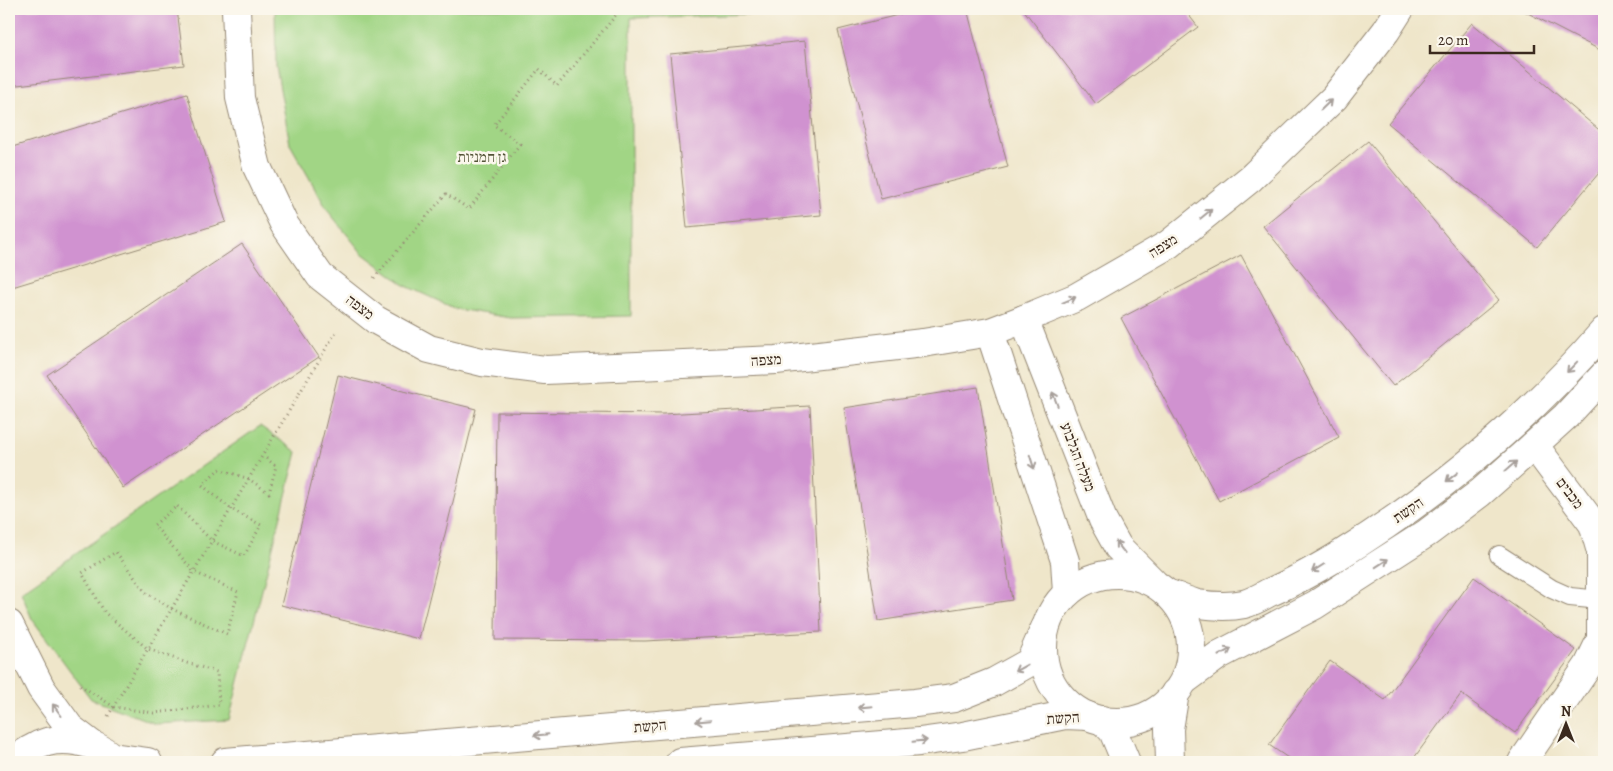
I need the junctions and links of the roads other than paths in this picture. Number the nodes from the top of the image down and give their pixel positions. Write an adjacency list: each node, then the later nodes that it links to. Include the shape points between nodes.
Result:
1 (236, 9): 5 (street, מצפה, via 240,98 257,167 284,224 320,276 376,320 429,349 482,362 545,370 776,360)
2 (1400, 9): 3 (street, מצפה, one-way to 2, via 1077,297 1169,244 1244,184 1334,98)
3 (1024, 319): 5 (street, מצפה); 9 (street, מעלה הגלבוע, one-way to 3, via 1118,547 1103,520)
4 (1604, 330): 9 (street, הקשת, one-way to 9, via 1545,394 1461,470 1410,509 1302,578 1244,604 1197,604)
5 (990, 332): 10 (street, one-way to 10, via 1065,560)
6 (1604, 375): 7 (street, הקשת)
7 (1534, 445): 11 (street, מכבים, via 1593,524 1601,552); 14 (street, הקשת, one-way to 7, via 1219,655 1315,605 1427,534)
8 (1499, 555): 11 (lane, via 1570,597)
9 (1161, 588): 10 (street, via 1134,575 1106,574 1086,580); 14 (street, via 1182,610 1190,632 1192,655)
10 (1067, 593): 13 (street, via 1052,612)
11 (1601, 600): 23 (street, מכבים, via 1601,639 1588,666)
12 (9, 624): 16 (street, one-way to 12, via 70,728 41,688)
13 (1045, 628): 15 (street, via 1043,647 1048,676 1055,689 1062,698); 19 (street, הקשת, one-way to 19, via 1030,662 994,682 954,698)
14 (1180, 686): 15 (street, via 1168,702 1140,719 1123,722); 22 (street, via 1169,729)
15 (1095, 718): 20 (street, הקשת, one-way to 15, via 919,742 1065,715); 21 (street, via 1112,731)
16 (106, 754): 17 (street, via 56,739 34,747); 18 (street)
17 (14, 762)
18 (148, 762)
19 (225, 762)
20 (680, 762)
21 (1126, 762)
22 (1170, 762)
23 (1522, 762)

